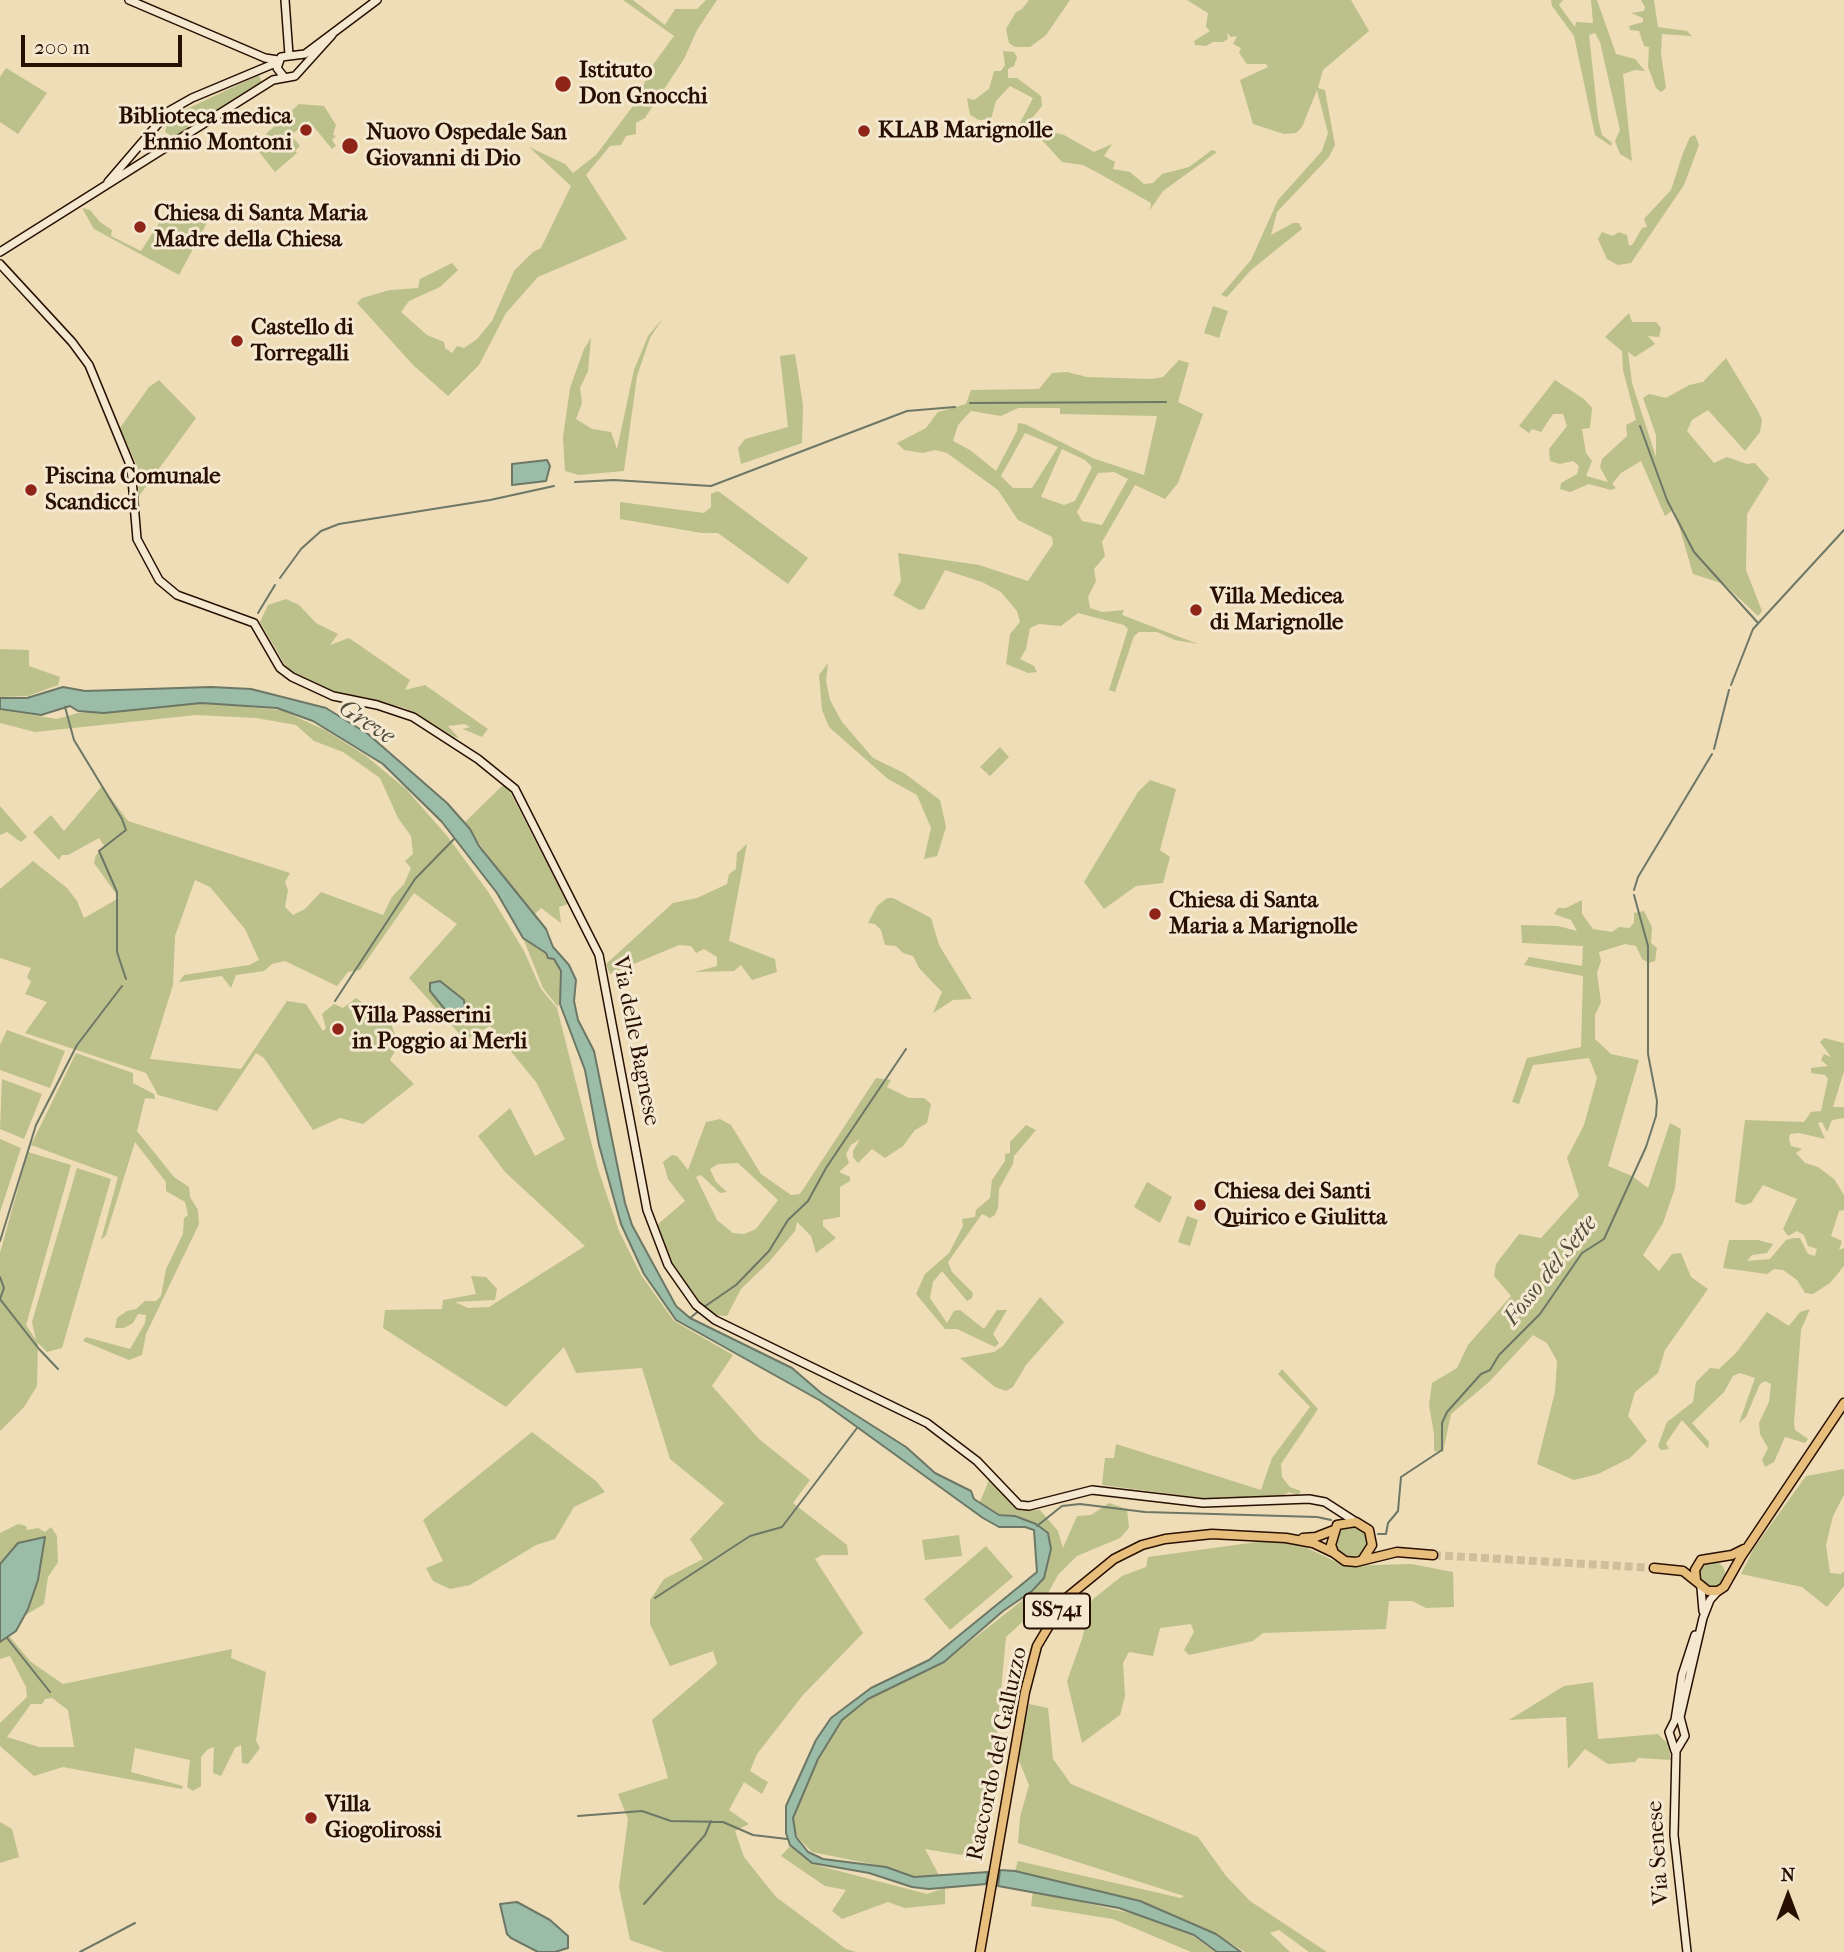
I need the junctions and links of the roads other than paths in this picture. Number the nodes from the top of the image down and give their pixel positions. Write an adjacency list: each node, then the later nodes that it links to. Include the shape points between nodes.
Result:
1 (129, 0): 6 (main road)
2 (285, 0): 5 (main road)
3 (377, 0): 4 (main road)
4 (332, 35): 5 (main road, via 305,54); 7 (main road)
5 (291, 55): 6 (main road); 7 (main road)
6 (278, 61): 8 (main road, via 278,71); 9 (main road, via 169,111)
7 (300, 70): 8 (main road, via 293,77)
8 (284, 77): 9 (main road)
9 (101, 190): 10 (main road)
10 (0, 251)
11 (0, 264): 13 (main road, Via delle Bagnese, via 89,365 131,467 135,532 159,580 177,595 254,623 280,668 292,677 340,698 413,717 515,789 599,955 647,1210 668,1265 696,1305 715,1320 927,1423 977,1461 1011,1499 1024,1506 1092,1490 1203,1503 1309,1499)
12 (1844, 1403): 18 (main road, Via Senese)
13 (1337, 1509): 14 (main road, Via delle Bagnese); 15 (main road)
14 (1356, 1522): 15 (main road, SS741); 17 (main road, SS741, via 1369,1530)
15 (1336, 1528): 16 (main road, Raccordo del Galluzzo / SS741, via 1316,1537); 20 (main road, via 1331,1540)
16 (1286, 1538): 20 (main road, Raccordo del Galluzzo / SS741); 35 (main road, Raccordo del Galluzzo / SS741, via 1199,1535 1142,1545 1114,1559 1065,1599 1037,1646 1022,1705)
17 (1372, 1540): 19 (main road, SS741); 23 (main road)
18 (1747, 1548): 22 (main road); 26 (main road, Via Senese)
19 (1397, 1552): 21 (main road, SS741); 23 (main road, SS741)
20 (1334, 1553): 23 (main road, SS741, via 1345,1561)
21 (1433, 1555)
22 (1709, 1557): 25 (main road); 26 (main road, via 1727,1565); 27 (main road, Via Senese, via 1695,1570)
23 (1363, 1559)
24 (1654, 1568): 25 (main road)
25 (1675, 1569): 27 (main road, via 1686,1572)
26 (1729, 1579): 28 (main road, Via Senese)
27 (1699, 1585): 28 (main road); 29 (main road, Via Senese)
28 (1718, 1591): 29 (main road, Via Senese)
29 (1702, 1620): 30 (main road, Via Senese, via 1687,1656); 31 (main road, Via Senese, via 1687,1677)
30 (1673, 1726): 31 (main road); 32 (main road, Via Senese)
31 (1682, 1727): 33 (main road, Via Senese, via 1685,1736)
32 (1671, 1739): 33 (main road); 34 (main road, Via Senese)
33 (1680, 1741): 34 (main road, Via Senese)
34 (1675, 1751): 36 (main road, Via Senese, via 1674,1835)
35 (979, 1952)
36 (1687, 1952)

